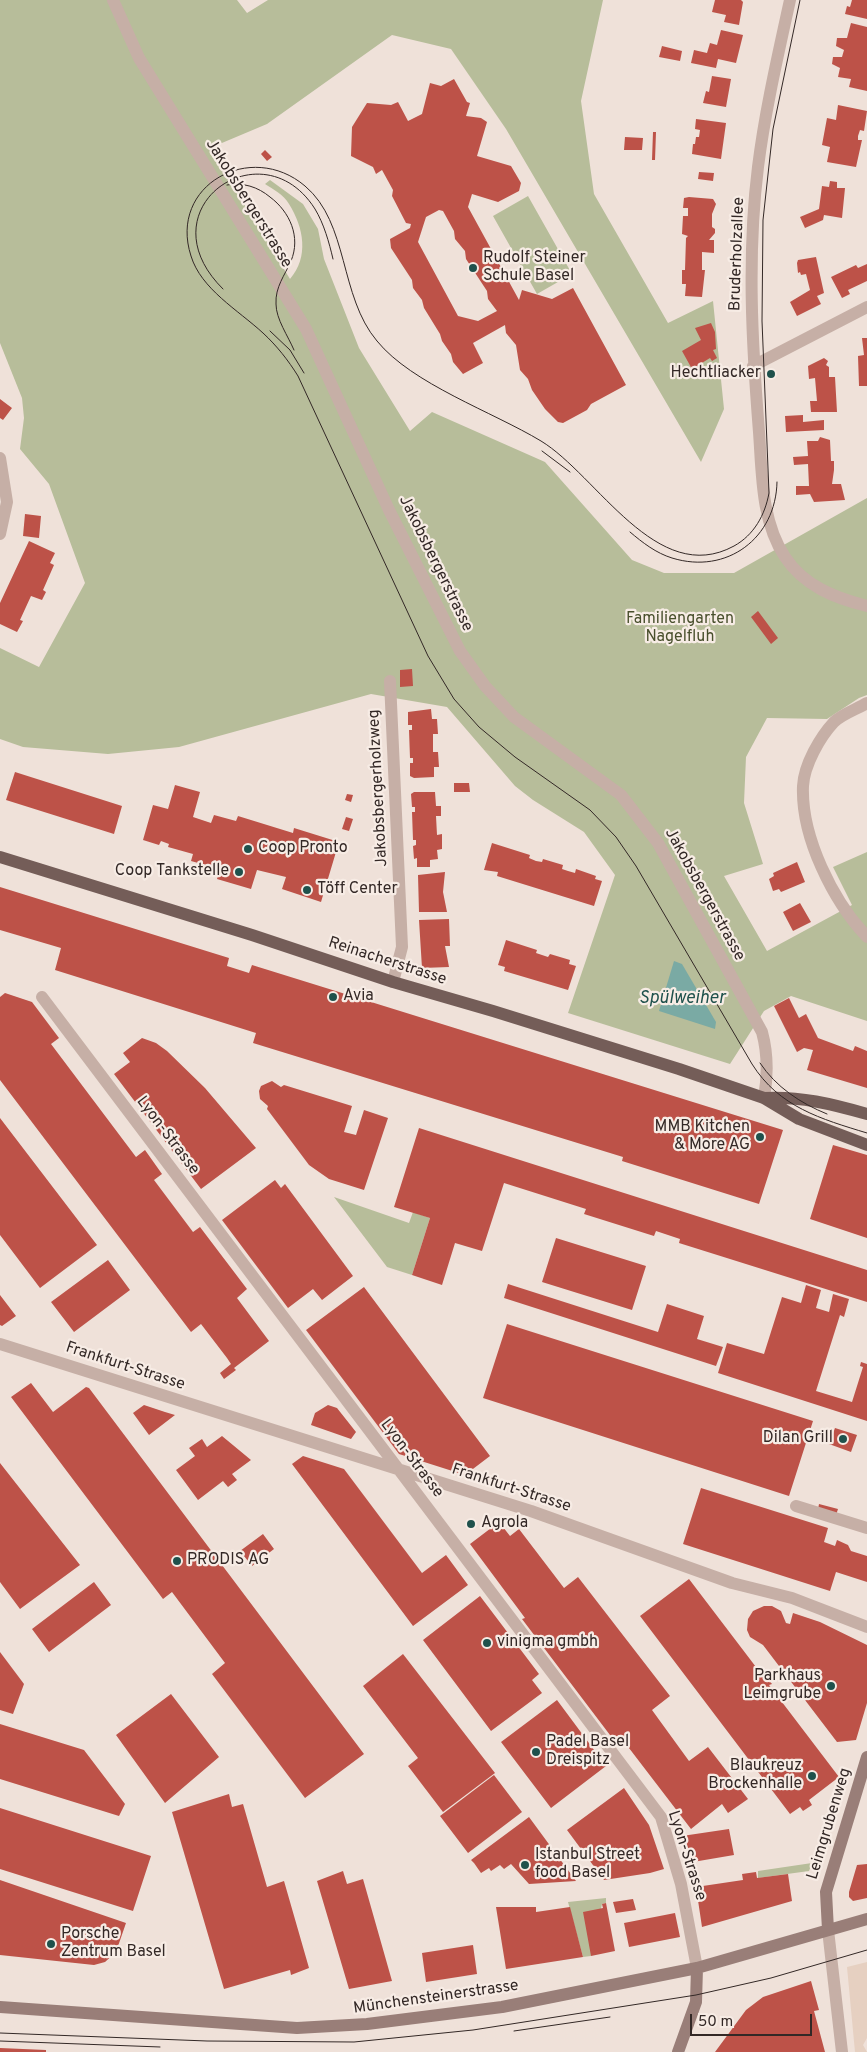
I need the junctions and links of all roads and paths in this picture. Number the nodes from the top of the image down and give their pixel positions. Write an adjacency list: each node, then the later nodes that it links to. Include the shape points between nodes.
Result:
1 (114, 0): 14 (street, Jakobsbergerstrasse, via 140,58 306,329 389,510 460,651 485,686 514,717 621,795 658,843 762,1032 767,1073)
2 (790, 0): 4 (street, Bruderholzallee, via 767,107 758,169 752,240)
3 (867, 307): 4 (street)
4 (753, 366): 7 (street, Bruderholzallee, via 767,511 785,557 808,583 839,599)
5 (0, 458): 6 (street, via 7,502)
6 (0, 534)
7 (867, 606)
8 (390, 681): 12 (street, Jakobsbergerholzweg, via 402,947)
9 (867, 704): 11 (street, via 835,721 815,748 803,785 806,823 827,879 849,918)
10 (0, 857): 12 (main road, Reinacherstrasse)
11 (867, 937)
12 (393, 982): 14 (main road, Reinacherstrasse, via 493,1010)
13 (42, 997): 18 (street, Lyon-Strasse)
14 (764, 1098): 15 (main road, Reinacherstrasse, via 822,1101); 16 (main road, Reinacherstrasse, via 799,1119)
15 (867, 1114)
16 (867, 1145)
17 (0, 1344): 18 (street, Frankfurt-Strasse)
18 (399, 1471): 21 (street, Frankfurt-Strasse, via 531,1511 732,1583 792,1598); 25 (street, Lyon-Strasse, via 661,1817 681,1884)
19 (796, 1506): 20 (street)
20 (867, 1528)
21 (867, 1627)
22 (867, 1757): 24 (main road, Leimgrubenweg, via 826,1892)
23 (867, 1920): 24 (main road, Münchensteinerstrasse)
24 (828, 1930): 25 (main road, Münchensteinerstrasse); 28 (street)
25 (697, 1968): 26 (main road, Münchensteinerstrasse, via 502,2007 341,2026 297,2028); 27 (main road, via 696,2002)
26 (0, 2007)
27 (678, 2052)
28 (842, 2052)

